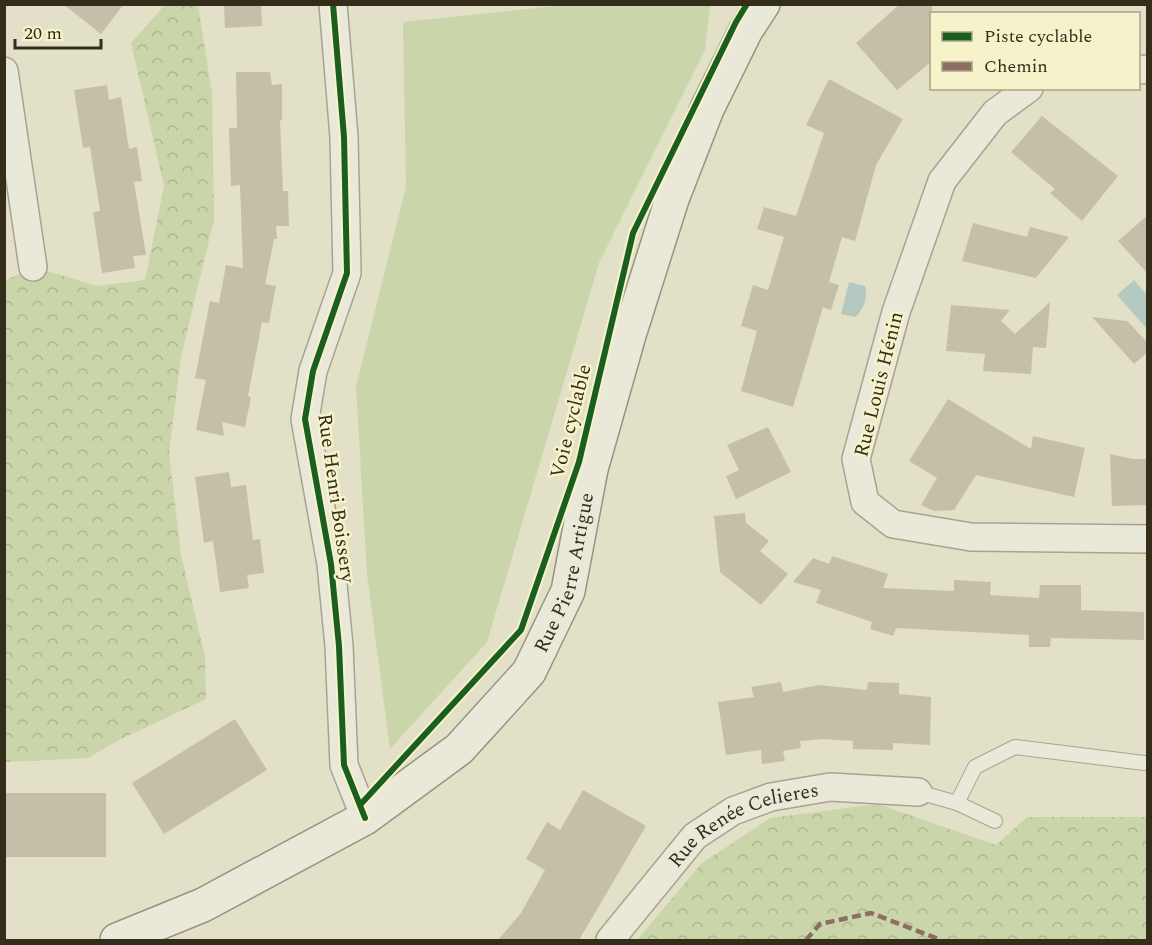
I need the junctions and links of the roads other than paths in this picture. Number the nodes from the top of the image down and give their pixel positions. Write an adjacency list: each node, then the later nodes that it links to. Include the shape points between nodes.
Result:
1 (333, 4): 10 (street, Rue Henri Boissery, via 344,137 347,273 313,371 305,419 331,564 344,765)
2 (763, 4): 10 (main road, Rue Pierre Artigue, via 707,109 672,199 591,469 568,591 529,672 467,741)
3 (4, 71): 5 (street)
4 (1026, 90): 6 (street, Rue Louis Hénin, via 995,113 942,181 896,312 856,459 865,502 893,524 971,537)
5 (33, 267)
6 (1148, 539)
7 (1144, 763): 9 (lane, via 1015,747 975,766)
8 (918, 792): 9 (lane); 13 (street, Rue Renée Celieres, via 830,787 771,797 733,811 695,836)
9 (957, 803): 11 (lane)
10 (365, 818): 12 (main road, Rue Pierre Artigue, via 203,905)
11 (994, 821)
12 (117, 940)
13 (609, 940)

